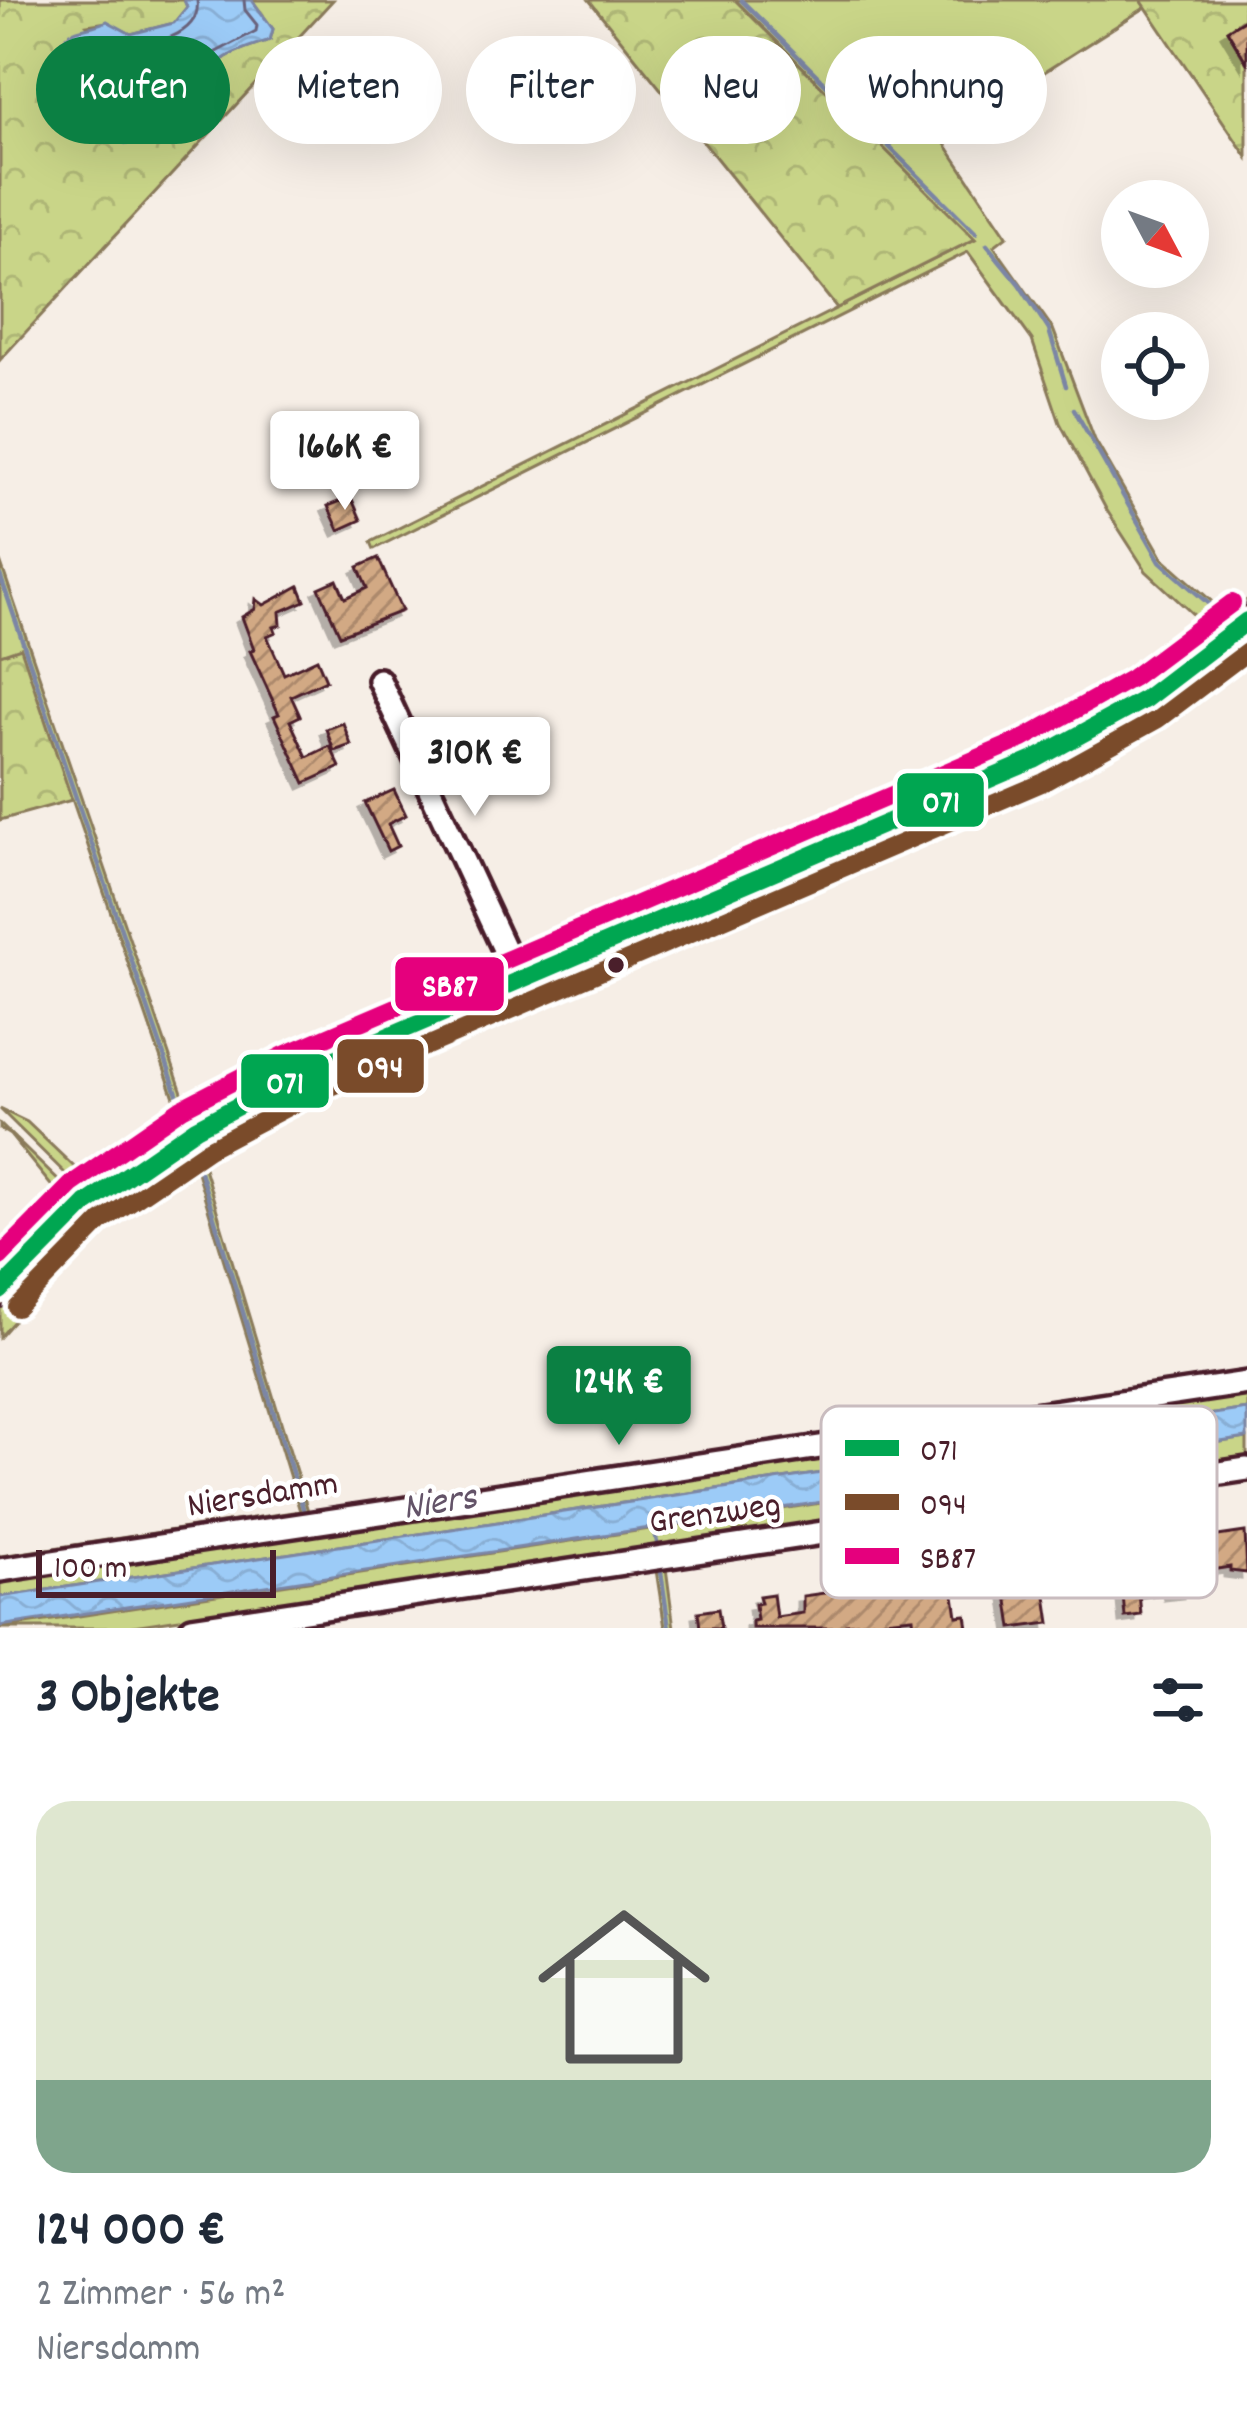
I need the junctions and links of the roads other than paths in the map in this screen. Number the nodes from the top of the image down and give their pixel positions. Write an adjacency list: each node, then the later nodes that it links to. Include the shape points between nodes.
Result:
1 (1247, 621): 3 (main road, via 1120,717 1005,774)
2 (380, 680): 3 (street)
3 (518, 982): 4 (main road, via 293,1077 196,1128 86,1204)
4 (0, 1291)
5 (1247, 1383): 6 (street, Niersdamm)
6 (1094, 1406)
7 (821, 1447): 11 (street, Niersdamm)
8 (1247, 1469): 9 (street, Grenzweg)
9 (1217, 1474)
10 (821, 1533): 12 (street, Grenzweg)
11 (0, 1570)
12 (192, 1628)

